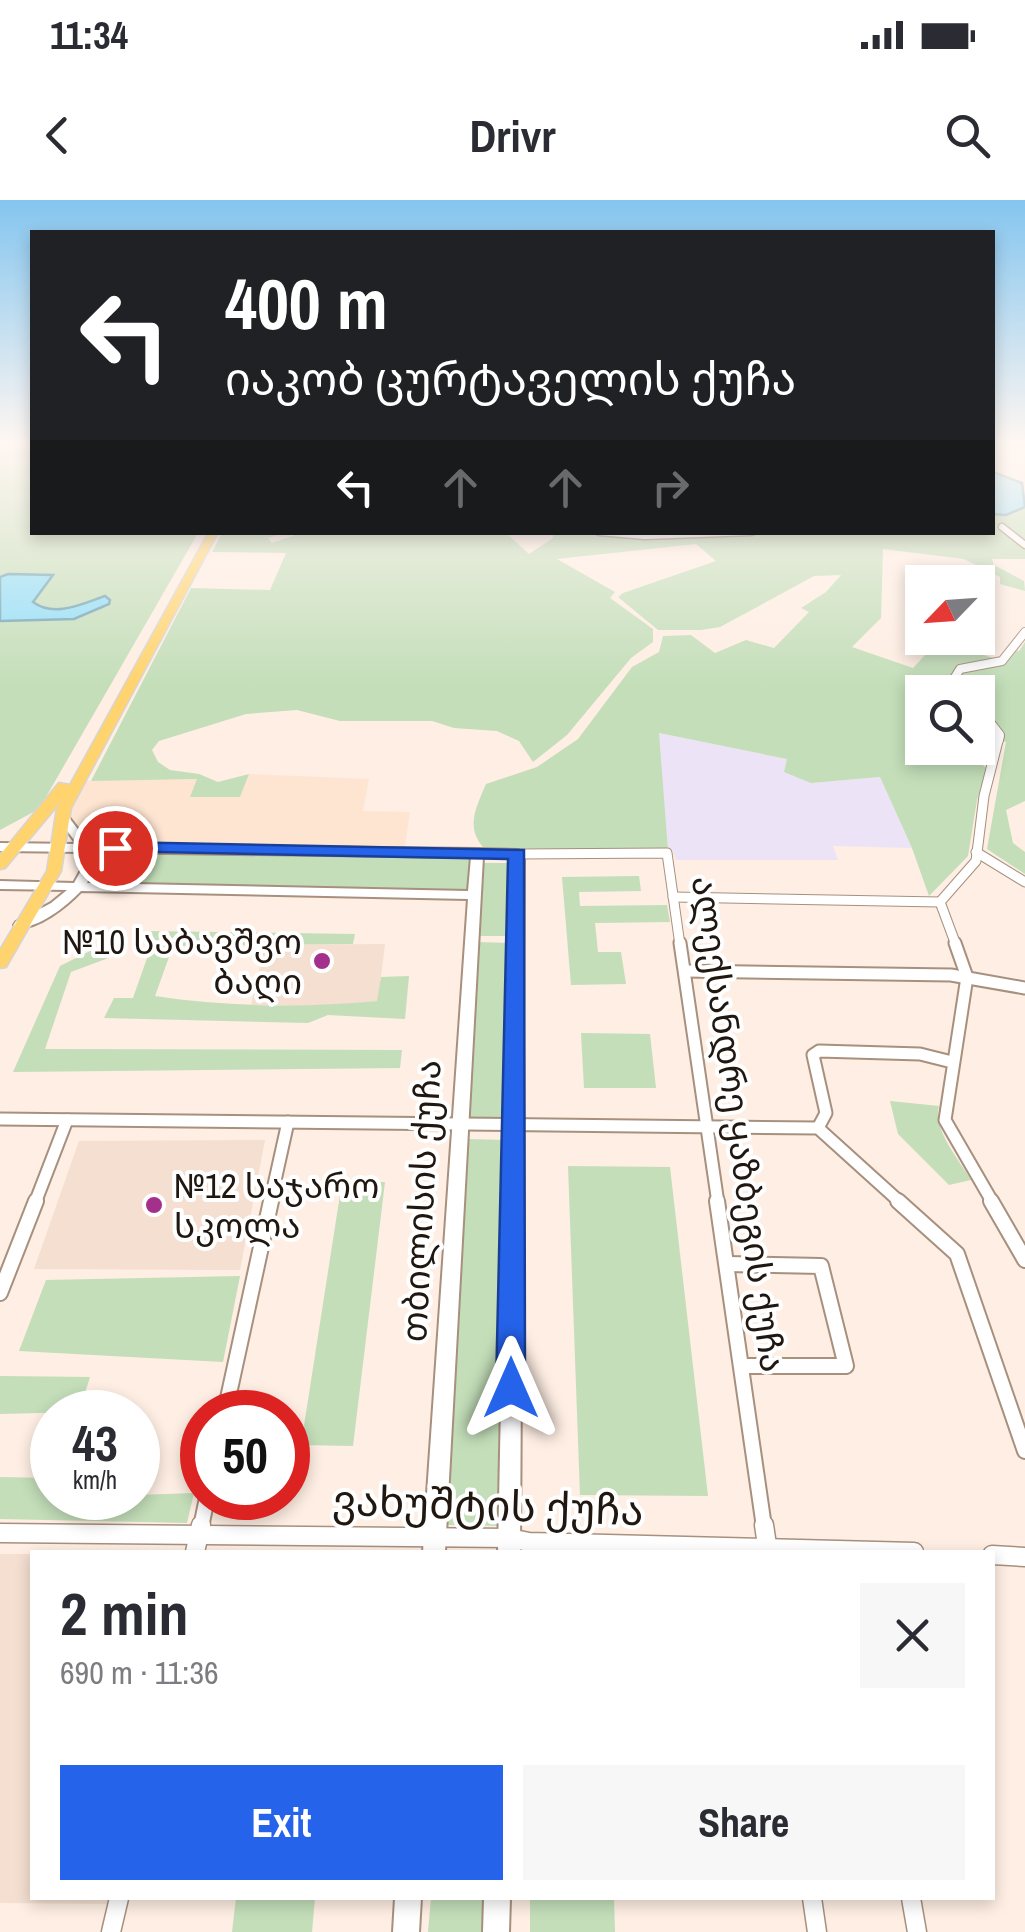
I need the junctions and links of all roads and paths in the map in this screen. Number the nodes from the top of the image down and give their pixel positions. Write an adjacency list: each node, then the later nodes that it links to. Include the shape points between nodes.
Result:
1 (1002, 526): 6 (street)
2 (204, 535): 7 (main road)
3 (212, 535): 7 (main road)
4 (634, 535): 5 (street)
5 (672, 535)
6 (1025, 546)
7 (164, 615): 8 (main road)
8 (156, 631): 14 (main road); 15 (main road, via 50,810)
9 (1025, 632): 10 (street, via 1007,660)
10 (956, 675)
11 (995, 728): 12 (street)
12 (995, 754)
13 (992, 765): 18 (street)
14 (63, 817): 16 (main road); 17 (main road)
15 (4, 845): 17 (main road); 21 (main road)
16 (87, 847): 17 (main road); 19 (main road); 24 (main road, via 94,858)
17 (59, 848): 25 (main road)
18 (976, 852): 22 (street); 28 (street, via 976,861)
19 (477, 853): 20 (main road); 26 (main road, თბილისის ქუჩა)
20 (518, 854): 27 (street, ალექსანდრე ყაზბეგის ქუჩა, via 667,853); 39 (main road)
21 (0, 865)
22 (1025, 882)
23 (0, 885): 25 (main road)
24 (83, 886): 25 (main road); 26 (main road); 29 (main road)
25 (46, 887): 29 (main road)
26 (474, 895): 38 (main road, თბილისის ქუჩა)
27 (673, 897): 28 (street); 31 (street, ალექსანდრე ყაზბეგის ქუჩა)
28 (940, 902): 32 (street)
29 (21, 925): 30 (main road)
30 (0, 963)
31 (685, 971): 32 (street); 41 (street, ალექსანდრე ყაზბეგის ქუჩა)
32 (967, 978): 33 (street); 34 (street)
33 (1025, 988)
34 (952, 1062): 40 (street, via 920,1054 819,1051 812,1066 826,1113); 42 (street, via 945,1120 950,1134)
35 (0, 1119): 36 (street)
36 (67, 1120): 37 (street); 44 (street)
37 (288, 1122): 38 (street); 46 (street)
38 (462, 1125): 39 (street); 52 (main road, თბილისის ქუჩა)
39 (513, 1126): 41 (street); 53 (main road)
40 (818, 1128): 41 (street); 47 (street, via 957,1254)
41 (709, 1130): 43 (street, ალექსანდრე ყაზბეგის ქუჩა)
42 (1025, 1260)
43 (727, 1264): 45 (street, ალექსანდრე ყაზბეგის ქუჩა); 45 (street, via 821,1266 846,1366)
44 (0, 1293)
45 (742, 1366): 55 (street, ალექსანდრე ყაზბეგის ქუჩა)
46 (230, 1390)
47 (1019, 1416): 48 (street)
48 (1025, 1450)
49 (202, 1520): 51 (street)
50 (0, 1534): 51 (street, ვახუშტის ქუჩა)
51 (199, 1534): 52 (street, ვახუშტის ქუჩა); 54 (street)
52 (434, 1545): 53 (street, ვახუშტის ქუჩა)
53 (509, 1545): 55 (street, ვახუშტის ქუჩა)
54 (195, 1550)
55 (768, 1550)
56 (995, 1555): 57 (street)
57 (1025, 1556)
58 (118, 1900): 63 (street)
59 (408, 1900): 64 (main road)
60 (498, 1900): 65 (main road)
61 (812, 1900): 66 (street)
62 (911, 1900): 67 (street)
63 (111, 1932)
64 (406, 1932)
65 (496, 1932)
66 (817, 1932)
67 (917, 1932)

